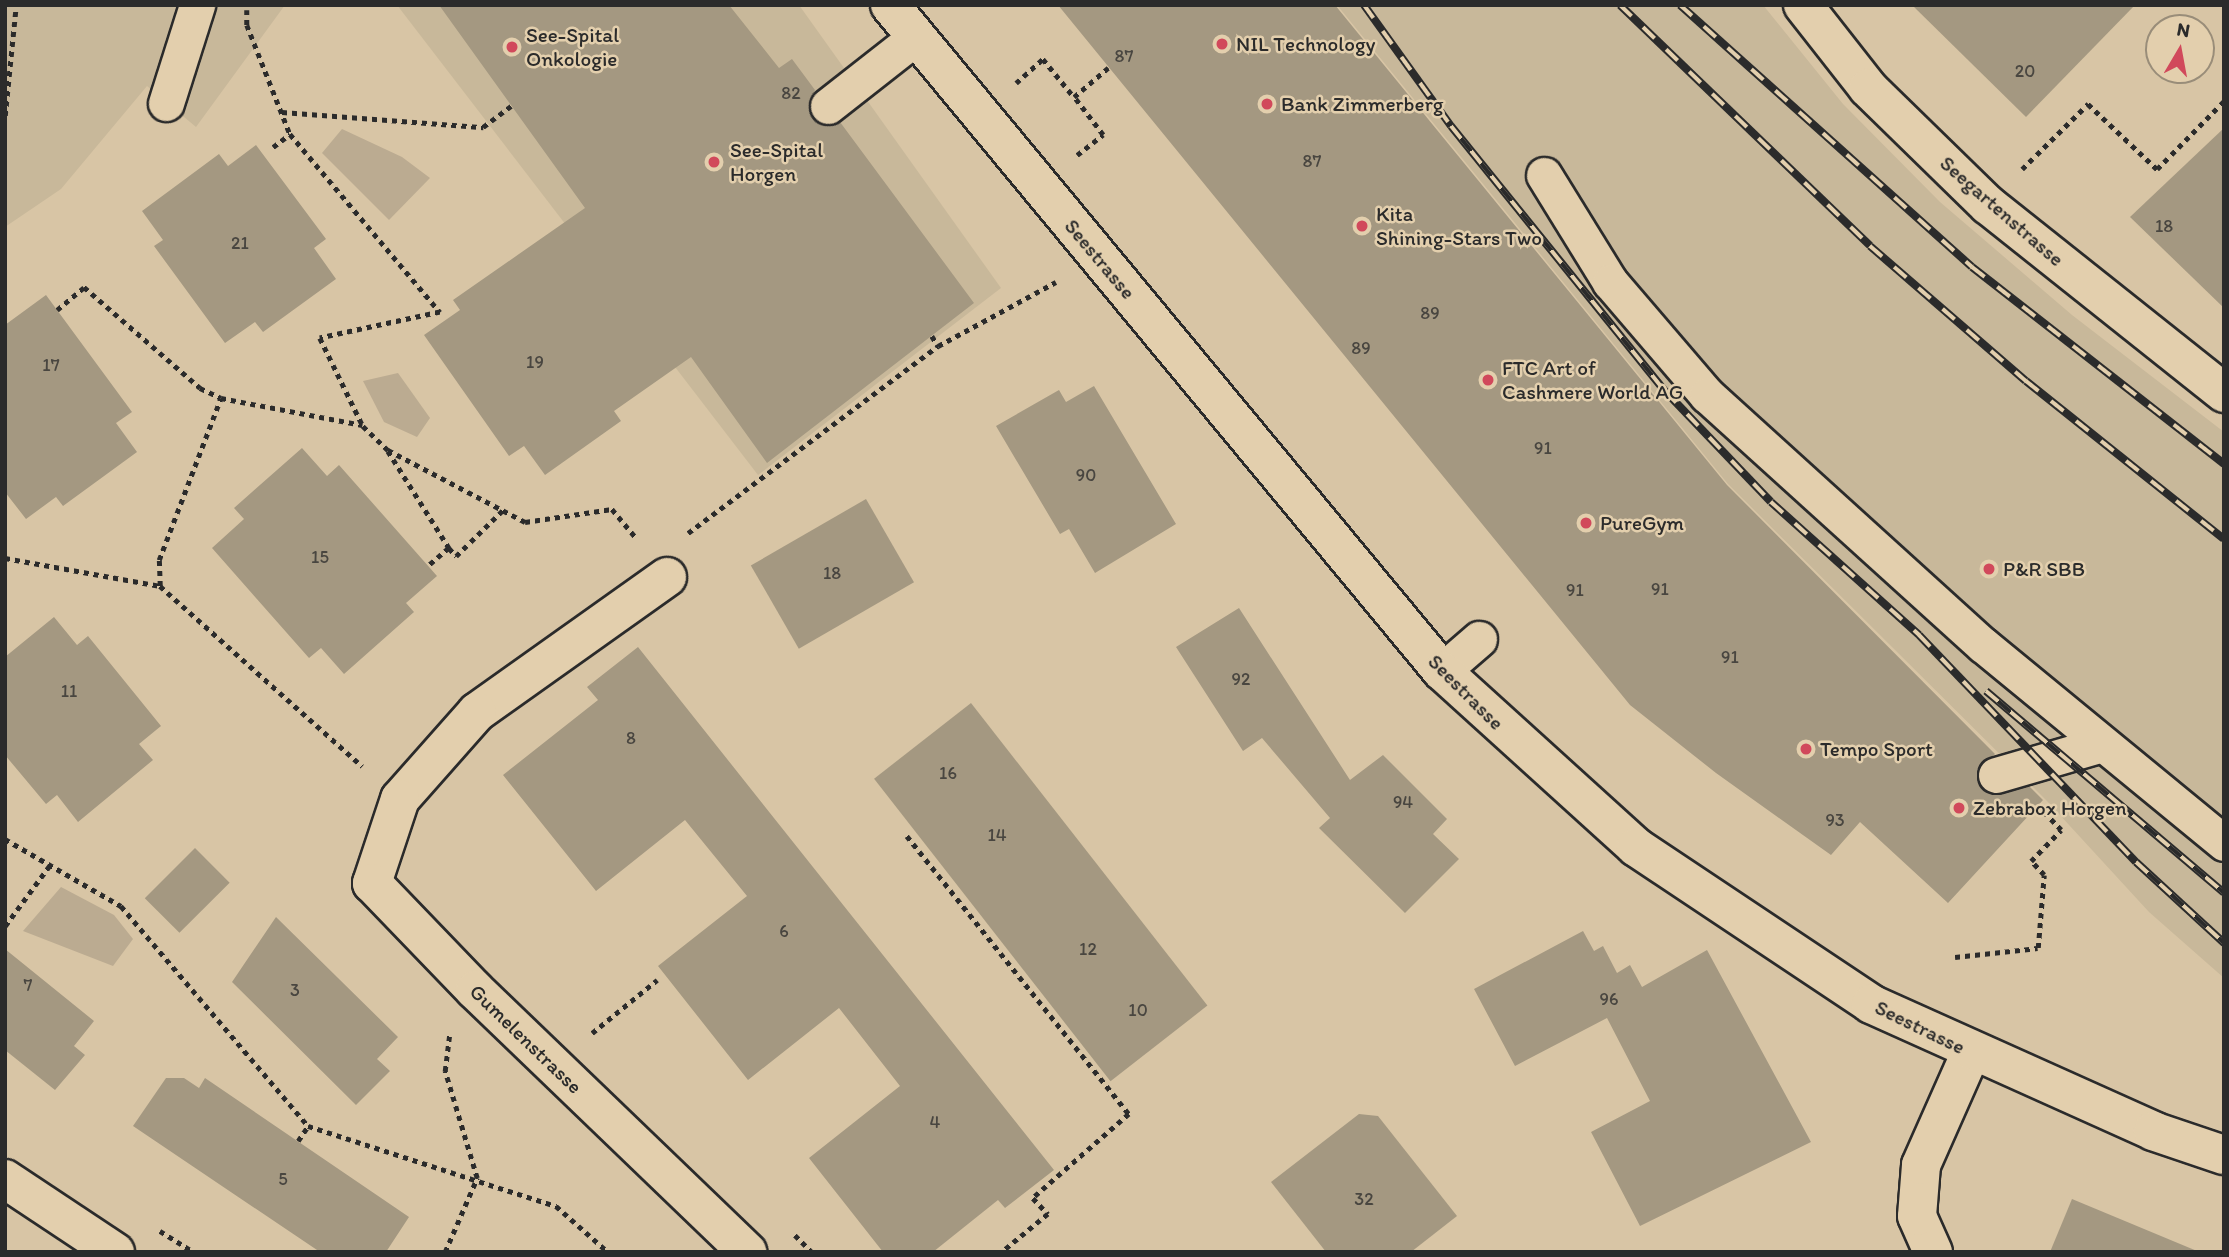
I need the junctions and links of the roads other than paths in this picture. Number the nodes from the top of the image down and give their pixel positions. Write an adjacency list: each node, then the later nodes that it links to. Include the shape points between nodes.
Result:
1 (197, 5): 5 (lane)
2 (890, 5): 4 (street, Seestrasse)
3 (1803, 5): 8 (street, Seegartenstrasse, via 1868,88 1988,205)
4 (916, 37): 6 (lane); 11 (street, Seestrasse)
5 (166, 103)
6 (828, 106)
7 (1544, 175): 12 (lane, via 1611,282 1707,395 1983,645)
8 (2224, 393)
9 (660, 567): 20 (street, Gumelenstrasse, via 477,712 400,799 372,883 475,990)
10 (1479, 639): 11 (lane)
11 (1442, 671): 15 (street, Seestrasse, via 1636,847 1871,1004)
12 (2103, 744): 13 (lane); 14 (lane)
13 (1996, 775)
14 (2224, 843)
15 (1971, 1052): 16 (street, Seestrasse, via 2154,1131); 18 (street, via 1921,1165 1917,1216)
16 (2224, 1154)
17 (5, 1179): 19 (street)
18 (1931, 1247)
19 (114, 1252)
20 (747, 1252)

